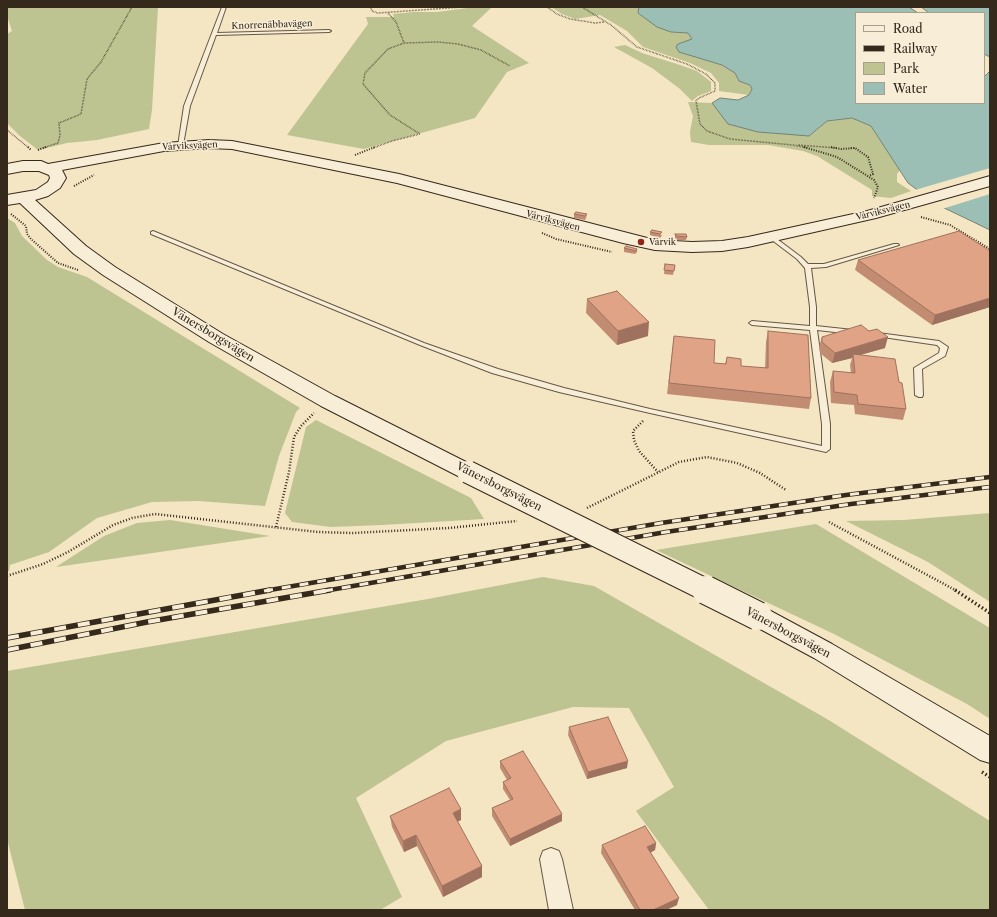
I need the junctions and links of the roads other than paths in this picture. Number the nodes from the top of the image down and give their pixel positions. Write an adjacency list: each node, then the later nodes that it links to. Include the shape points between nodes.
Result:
1 (224, 7): 3 (lane, Knorrenäbbavägen)
2 (329, 31): 3 (lane, Knorrenäbbavägen)
3 (215, 34): 4 (lane, Knorrenäbbavägen, via 187,106)
4 (180, 145): 5 (street, Vårviksvägen); 12 (street, Vårviksvägen, via 232,145 273,152 399,179 567,225 655,244 716,246)
5 (116, 156): 7 (street, Vårviksvägen); 9 (street, Vårviksvägen)
6 (10, 164): 7 (street)
7 (49, 168): 9 (street, via 58,175)
8 (990, 180): 12 (street, Vårviksvägen, via 916,210 870,215)
9 (54, 186): 10 (street, Vänersborgsvägen, via 42,193)
10 (16, 199): 18 (street, Vänersborgsvägen, bridge, via 35,210 80,250 109,271 216,338 328,401 758,616 823,651)
11 (153, 233): 16 (lane, via 447,354 495,371 650,411 826,449 826,424)
12 (771, 237): 14 (lane)
13 (896, 245): 14 (lane, via 824,266)
14 (807, 266): 16 (lane, via 810,277)
15 (752, 323): 16 (lane)
16 (812, 328): 17 (lane, via 939,343 944,347 942,354 918,368)
17 (919, 395)
18 (990, 751)
19 (551, 860): 20 (street)
20 (561, 910)

